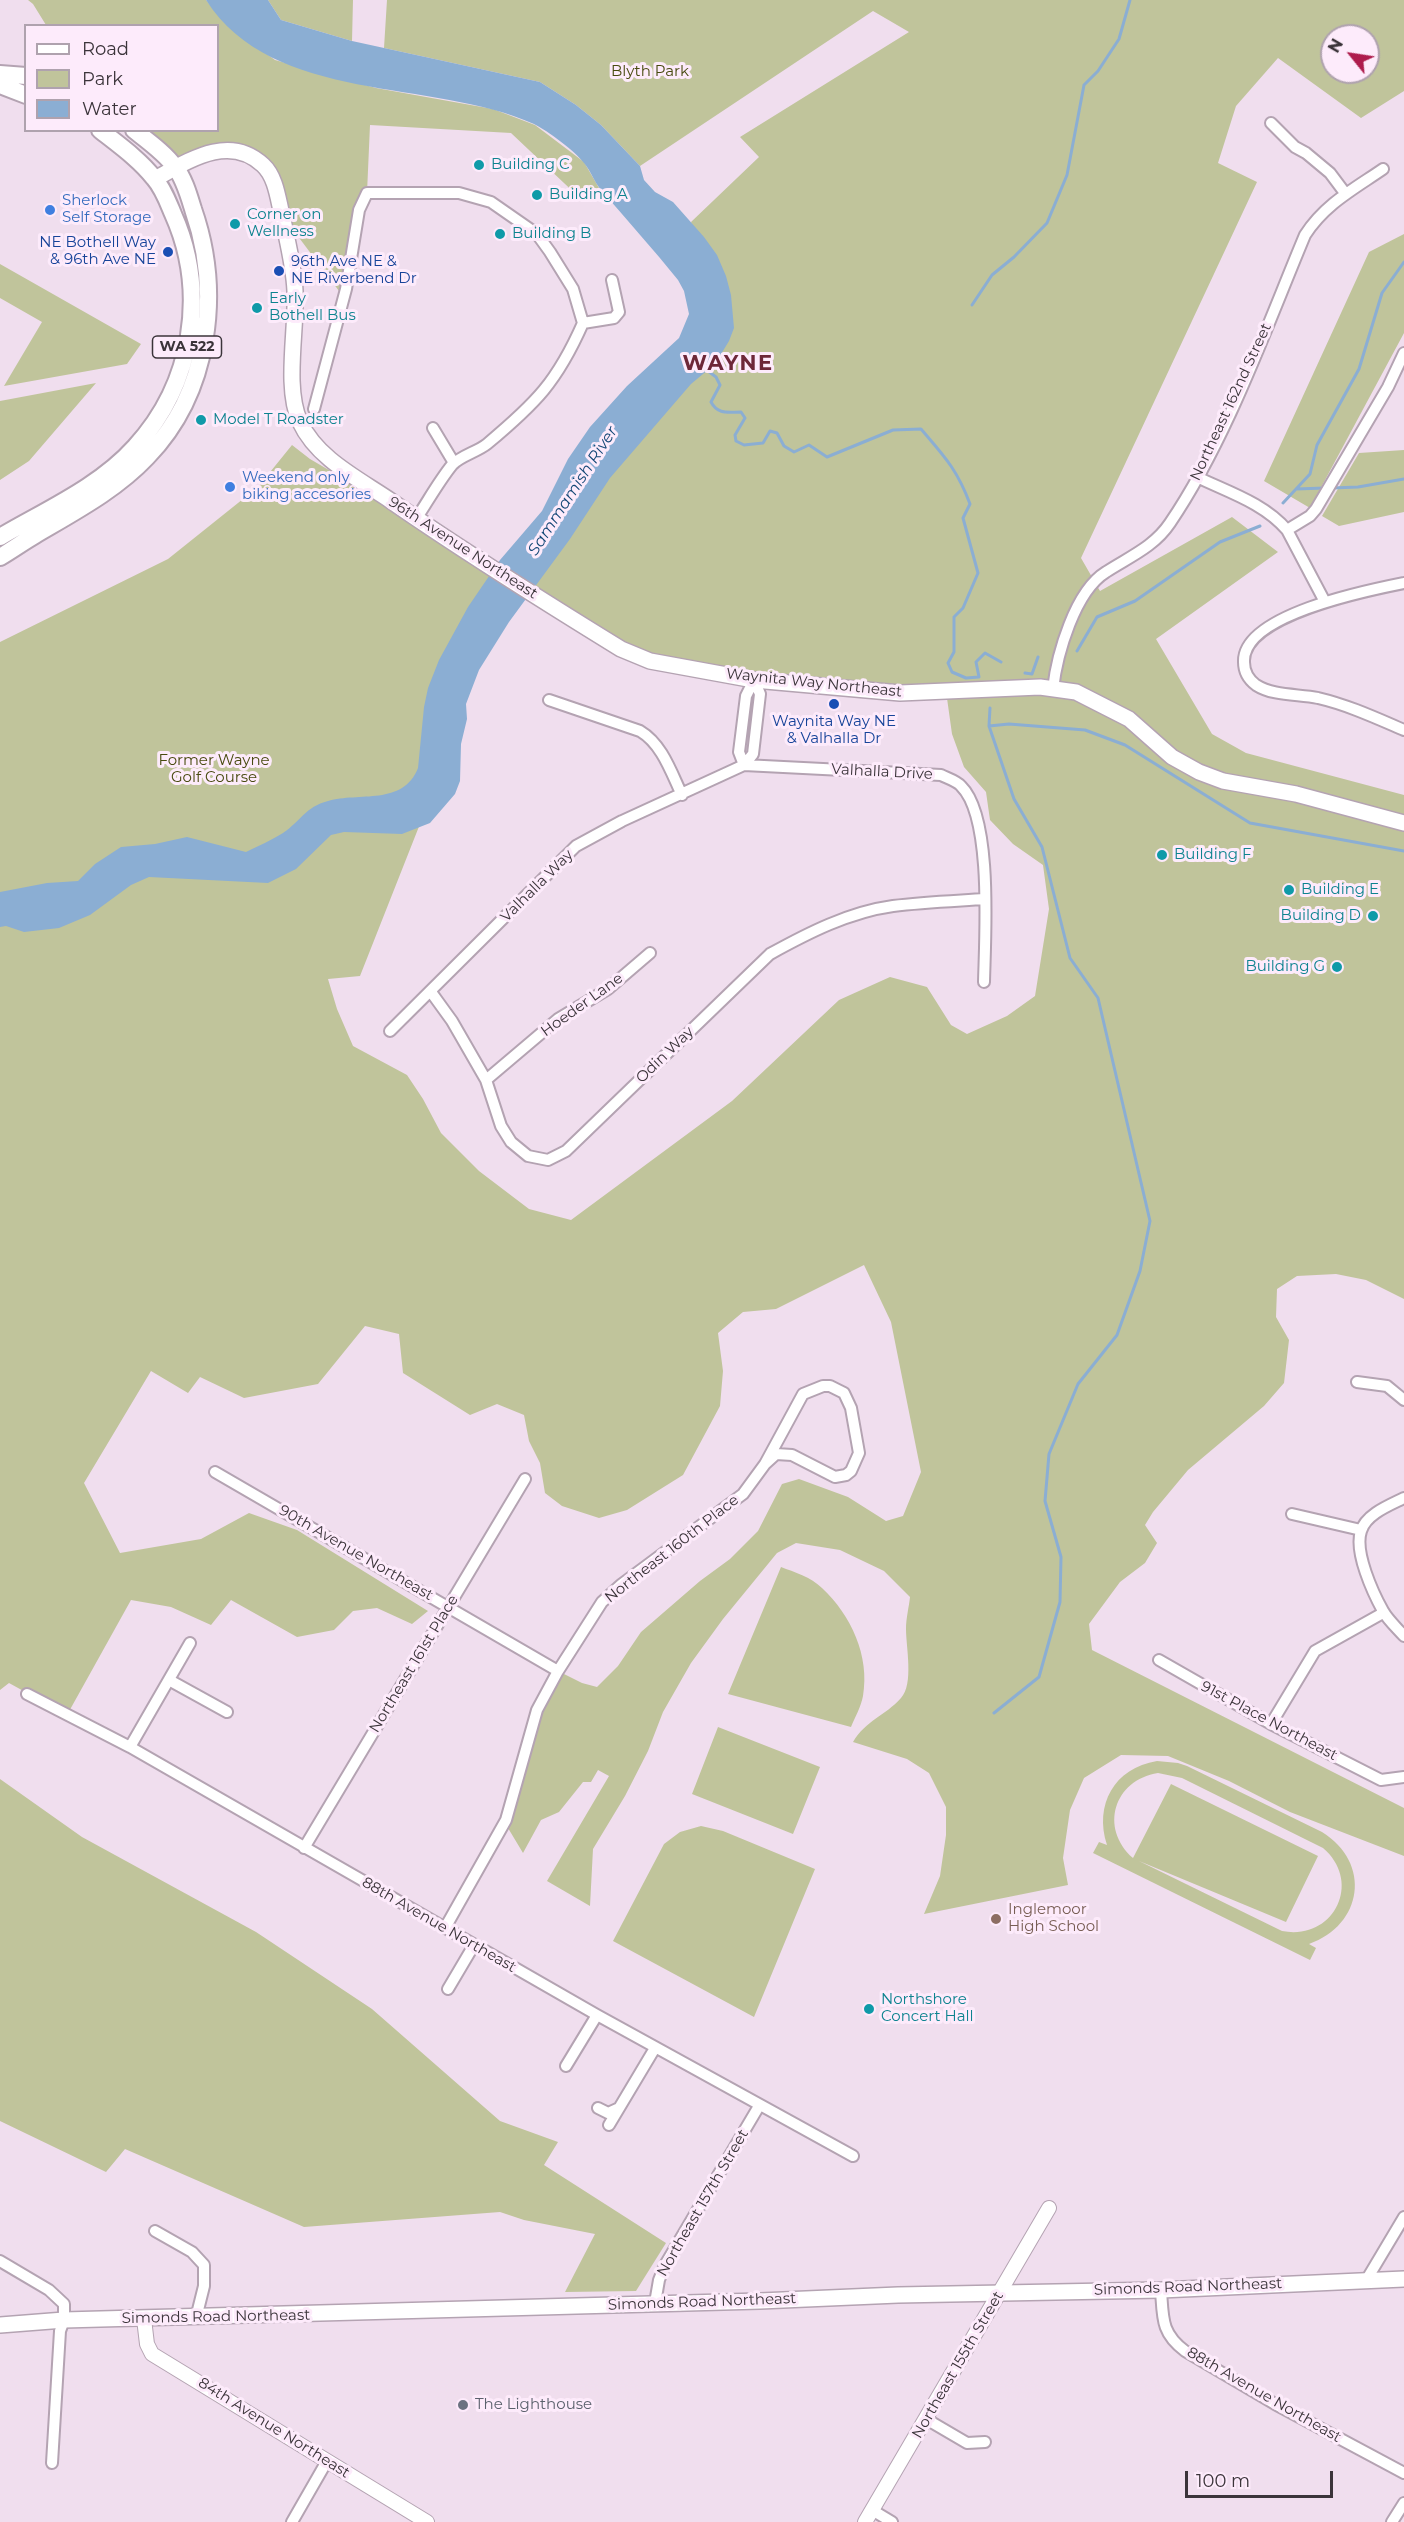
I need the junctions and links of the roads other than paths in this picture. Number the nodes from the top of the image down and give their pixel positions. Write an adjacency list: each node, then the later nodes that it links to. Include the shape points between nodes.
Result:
1 (0, 74): 2 (main road)
2 (24, 76)
3 (0, 85): 4 (main road)
4 (24, 94)
5 (1271, 123): 11 (street, via 1330,173)
6 (103, 132): 10 (main road, WA 522)
7 (136, 132): 8 (main road, WA 522)
8 (176, 168): 10 (main road, 96th Avenue Northeast); 19 (main road, 96th Avenue Northeast, via 196,157 231,150 248,154 265,166 276,188 295,291 293,401 299,420 316,447 329,458); 22 (main road, WA 522, via 198,222 209,281 203,347 183,405 158,445 130,473)
9 (1383, 169): 11 (street, Northeast 162nd Street)
10 (155, 179): 21 (main road, WA 522, via 179,227 189,260 192,318 183,368 164,408 136,446 103,477)
11 (1345, 193): 18 (street, Northeast 162nd Street, via 1322,212 1305,235 1249,369)
12 (612, 280): 13 (street, via 619,312 614,318)
13 (583, 323): 15 (street, via 573,289 544,243 491,202 459,193 367,194 359,210 346,288); 17 (street, via 548,388 522,416 479,450)
14 (1404, 353): 20 (street, via 1316,509)
15 (314, 410)
16 (433, 428): 17 (street)
17 (454, 463): 19 (street)
18 (1197, 477): 20 (street, via 1267,511); 27 (street, Northeast 162nd Street, via 1163,532 1139,553 1092,582 1085,592 1061,649)
19 (416, 519): 25 (main road, 96th Avenue Northeast)
20 (1287, 530): 24 (street)
21 (0, 537)
22 (0, 557)
23 (1404, 583): 24 (street)
24 (1325, 602): 29 (street, via 1260,631 1245,653 1244,669 1254,684 1264,689 1339,704)
25 (565, 615): 26 (main road, Waynita Way Northeast, via 621,649 650,661)
26 (754, 680): 27 (main road, Waynita Way Northeast, via 900,693); 30 (street, via 746,696 739,752)
27 (1053, 689): 32 (main road, Waynita Way Northeast, via 1076,692 1103,704 1129,719 1172,757 1199,772)
28 (549, 700): 31 (street, via 650,737)
29 (1404, 730)
30 (744, 765): 31 (street, Valhalla Way); 33 (street, Valhalla Drive, via 941,775 961,785 978,819)
31 (682, 795): 36 (street, Valhalla Way, via 576,846)
32 (1404, 823)
33 (985, 899): 35 (street, Valhalla Drive); 38 (street, Odin Way, via 891,906 808,932 770,954 566,1151 548,1160 528,1156 512,1142 501,1126)
34 (650, 953): 38 (street, Hoeder Lane, via 608,989 558,1019)
35 (984, 982)
36 (431, 992): 37 (street, Valhalla Way); 38 (street, Odin Way)
37 (390, 1031)
38 (486, 1080)
39 (1357, 1382): 40 (street, via 1387,1386)
40 (1404, 1400)
41 (765, 1464): 41 (street, Northeast 160th Place, via 776,1454 787,1454 835,1477 851,1472 859,1453 851,1408 844,1394 823,1386 804,1395); 52 (street, Northeast 160th Place, via 743,1494 602,1602)
42 (215, 1472): 47 (street, 90th Avenue Northeast)
43 (525, 1479): 47 (street, Northeast 161st Place)
44 (1404, 1498): 46 (street, via 1377,1512)
45 (1292, 1514): 46 (street)
46 (1361, 1530): 48 (street, via 1359,1549)
47 (449, 1606): 52 (street, 90th Avenue Northeast); 59 (street, Northeast 161st Place)
48 (1383, 1613): 49 (street); 56 (street, via 1315,1651)
49 (1404, 1636)
50 (190, 1642): 53 (street)
51 (1159, 1660): 56 (street, 91st Place Northeast)
52 (558, 1671): 60 (street, Northeast 160th Place, via 537,1710 506,1820)
53 (169, 1680): 55 (street); 57 (street)
54 (27, 1694): 57 (street, 88th Avenue Northeast)
55 (227, 1712)
56 (1271, 1724): 58 (street, 91st Place Northeast, via 1382,1780)
57 (130, 1747): 59 (street, 88th Avenue Northeast)
58 (1404, 1777)
59 (304, 1848): 60 (street, 88th Avenue Northeast)
60 (446, 1928): 61 (street, 88th Avenue Northeast)
61 (474, 1945): 62 (street); 63 (street, 88th Avenue Northeast)
62 (448, 1989)
63 (597, 2015): 64 (street, 88th Avenue Northeast); 65 (street)
64 (655, 2048): 66 (street, 88th Avenue Northeast); 68 (street)
65 (566, 2066)
66 (759, 2106): 70 (street, 88th Avenue Northeast); 79 (street, Northeast 157th Street, via 665,2265)
67 (598, 2108): 68 (street, via 611,2113)
68 (619, 2108): 69 (street)
69 (609, 2125)
70 (853, 2156)
71 (1048, 2208): 78 (street, Northeast 155th Street)
72 (1404, 2217): 75 (street)
73 (155, 2231): 80 (street, via 192,2252 204,2265 204,2286)
74 (0, 2261): 82 (street, via 49,2290 62,2302)
75 (1367, 2279): 76 (main road, Simonds Road Northeast); 77 (main road, Simonds Road Northeast)
76 (1404, 2279)
77 (1161, 2290): 78 (main road, Simonds Road Northeast); 88 (street, 88th Avenue Northeast, via 1166,2331 1174,2343 1275,2404)
78 (1000, 2293): 79 (main road, Simonds Road Northeast); 84 (street, Northeast 155th Street)
79 (655, 2303): 80 (main road, Simonds Road Northeast)
80 (196, 2318): 81 (main road, Simonds Road Northeast)
81 (144, 2319): 82 (main road, Simonds Road Northeast); 86 (street, 84th Avenue Northeast, via 147,2344 153,2354)
82 (64, 2320): 83 (main road, Simonds Road Northeast); 87 (street, via 60,2331)
83 (0, 2325)
84 (926, 2419): 85 (street, via 967,2443); 90 (street, Northeast 155th Street)
85 (985, 2442)
86 (327, 2461): 91 (street); 92 (street, 84th Avenue Northeast)
87 (52, 2463)
88 (1404, 2473)
89 (1404, 2503): 94 (street)
90 (869, 2516): 93 (street)
91 (292, 2522)
92 (427, 2522)
93 (892, 2522)
94 (1392, 2522)

